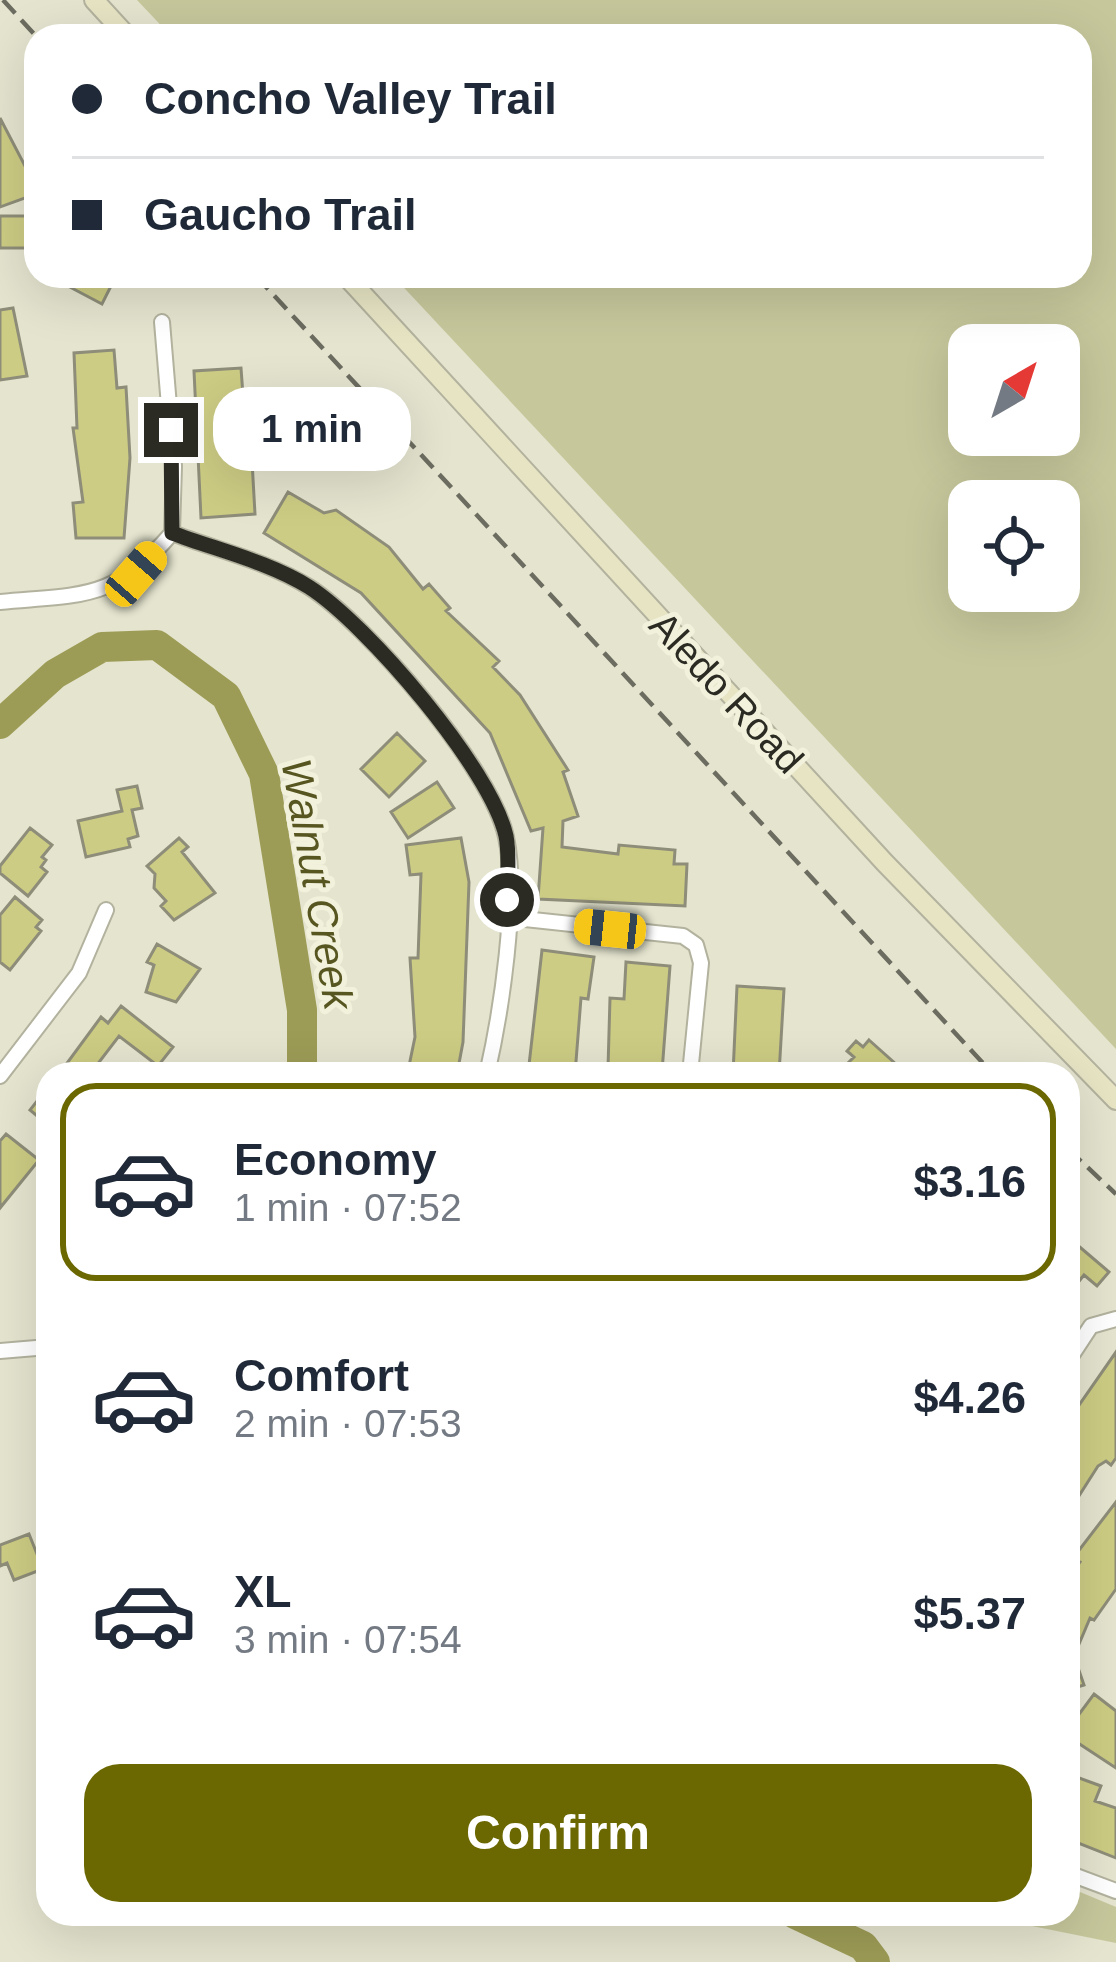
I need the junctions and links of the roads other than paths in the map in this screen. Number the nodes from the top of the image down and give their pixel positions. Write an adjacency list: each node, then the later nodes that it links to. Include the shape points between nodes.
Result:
1 (94, 0): 2 (street)
2 (116, 24)
3 (357, 288): 11 (street, Aledo Road, via 885,863)
4 (162, 322): 5 (street)
5 (172, 533): 6 (street, via 136,574 97,593); 8 (street, via 319,595 455,740 489,790 506,838)
6 (0, 602)
7 (106, 910): 13 (street, via 80,973)
8 (506, 917): 9 (street); 10 (street, via 682,936 696,945)
9 (490, 1062)
10 (691, 1062)
11 (1079, 1062)
12 (1080, 1063): 14 (street, Aledo Road)
13 (0, 1076)
14 (1116, 1100)
15 (1116, 1319): 16 (street, via 1091,1326)
16 (1080, 1343)
17 (36, 1348): 18 (street)
18 (0, 1351)
19 (1080, 1878): 20 (street)
20 (1116, 1891)

